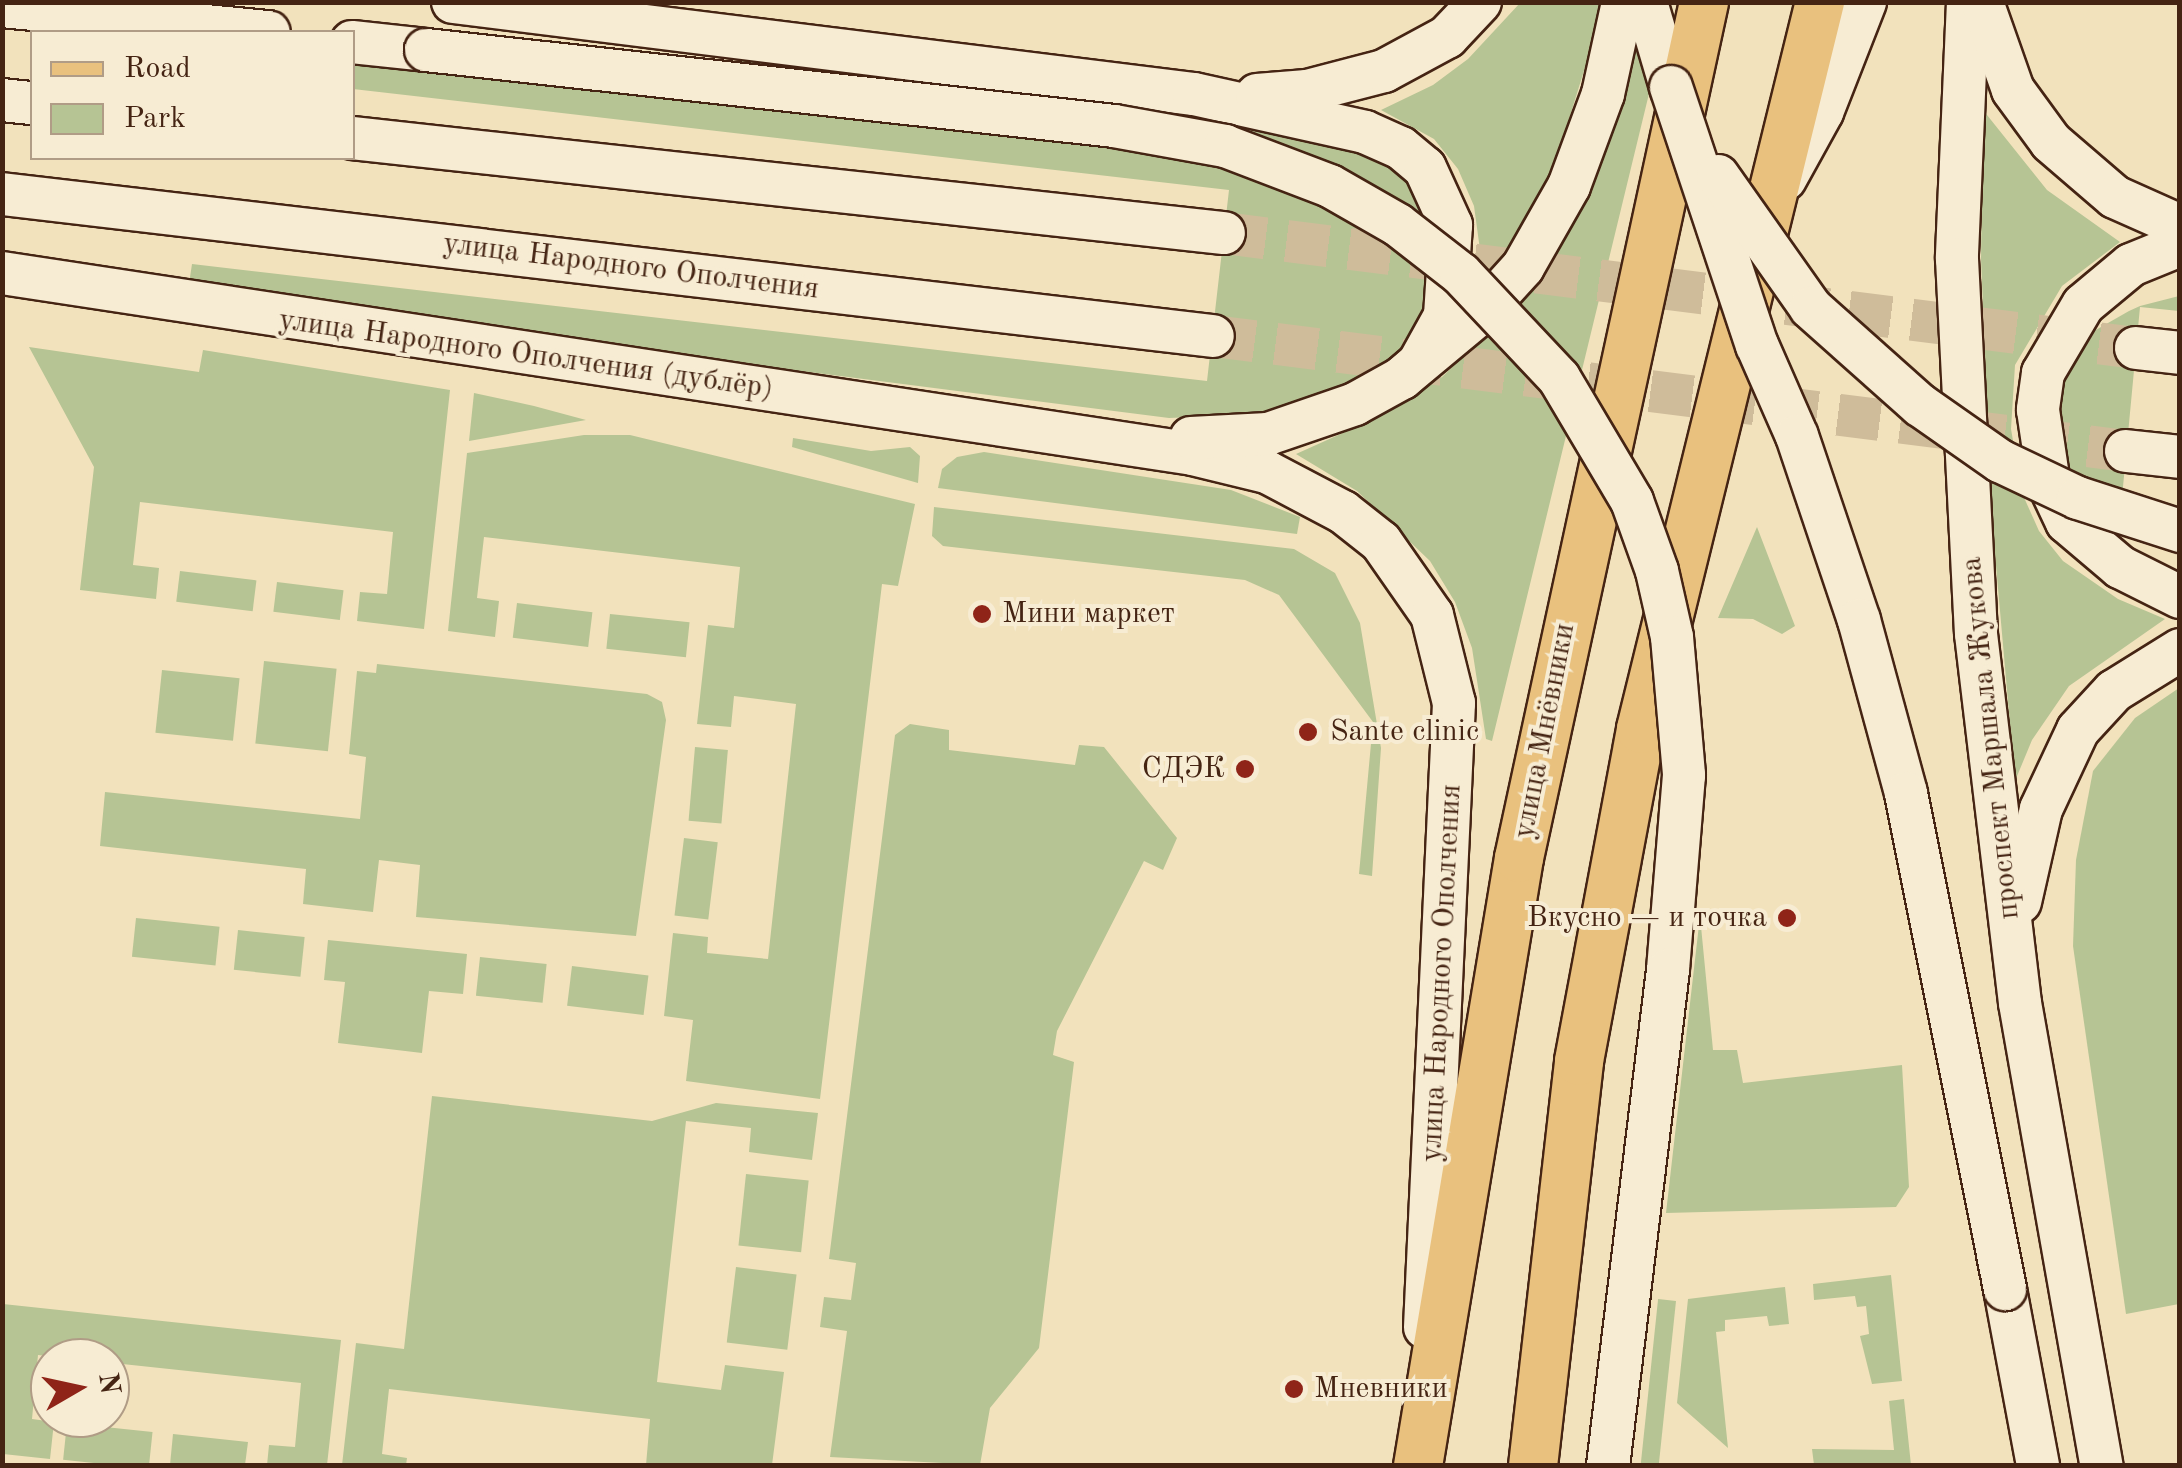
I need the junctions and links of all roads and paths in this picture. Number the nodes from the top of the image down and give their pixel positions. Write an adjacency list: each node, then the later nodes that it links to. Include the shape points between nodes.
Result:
1 (453, 2): 14 (main road)
2 (1480, 2): 14 (main road, via 1416,56 1346,84 1275,94)
3 (1624, 2): 27 (main road, via 1604,94 1547,232 1484,310)
4 (1646, 2): 13 (main road)
5 (1704, 2): 35 (main road, улица Мнёвники, via 1523,839)
6 (1820, 2): 19 (main road)
7 (1865, 2): 19 (main road, via 1822,112)
8 (1968, 2): 34 (main road, проспект Маршала Жукова, via 1957,259 1968,513)
9 (1982, 2): 20 (main road, via 2012,90 2051,142 2115,196)
10 (2, 6): 11 (main road)
11 (249, 30)
12 (355, 42): 38 (main road, bridge, via 1114,126 1225,146 1330,186 1398,226 1461,274 1559,378 1632,501 1657,571 1672,637 1684,775 1668,970)
13 (1671, 88): 31 (main road, bridge, via 1748,228 1848,343 2000,461 2078,498); 39 (main road, bridge, via 1757,345 1814,484 1884,706)
14 (1194, 94): 27 (main road, via 1365,132 1426,168 1451,225 1451,284 1432,344)
15 (2, 100): 16 (main road)
16 (30, 103)
17 (355, 138): 21 (main road)
18 (2, 197): 24 (main road, улица Народного Ополчения)
19 (1764, 220): 37 (main road, via 1641,729 1579,1061)
20 (2180, 226)
21 (1224, 234)
22 (2180, 245): 32 (main road, via 2131,265 2083,305 2048,360 2038,410 2049,484 2067,522 2120,567)
23 (2, 273): 28 (main road, улица Народного Ополчения (дублёр), via 468,349)
24 (1213, 336)
25 (2136, 348): 26 (main road)
26 (2180, 354)
27 (1402, 378): 28 (main road, via 1328,416 1268,434 1167,438)
28 (1050, 431): 35 (main road, улица Народного Ополчения, via 1228,462 1304,488 1380,542 1432,615 1447,656 1455,751)
29 (2126, 451): 30 (main road)
30 (2180, 457)
31 (2180, 531)
32 (2180, 597)
33 (2180, 650): 34 (main road, via 2094,710 2062,756 2020,898)
34 (2020, 1003): 40 (main road, проспект Маршала Жукова)
35 (1422, 1418): 36 (main road, улица Мнёвники)
36 (1418, 1466)
37 (1532, 1466)
38 (1608, 1466)
39 (2038, 1466)
40 (2102, 1466)

